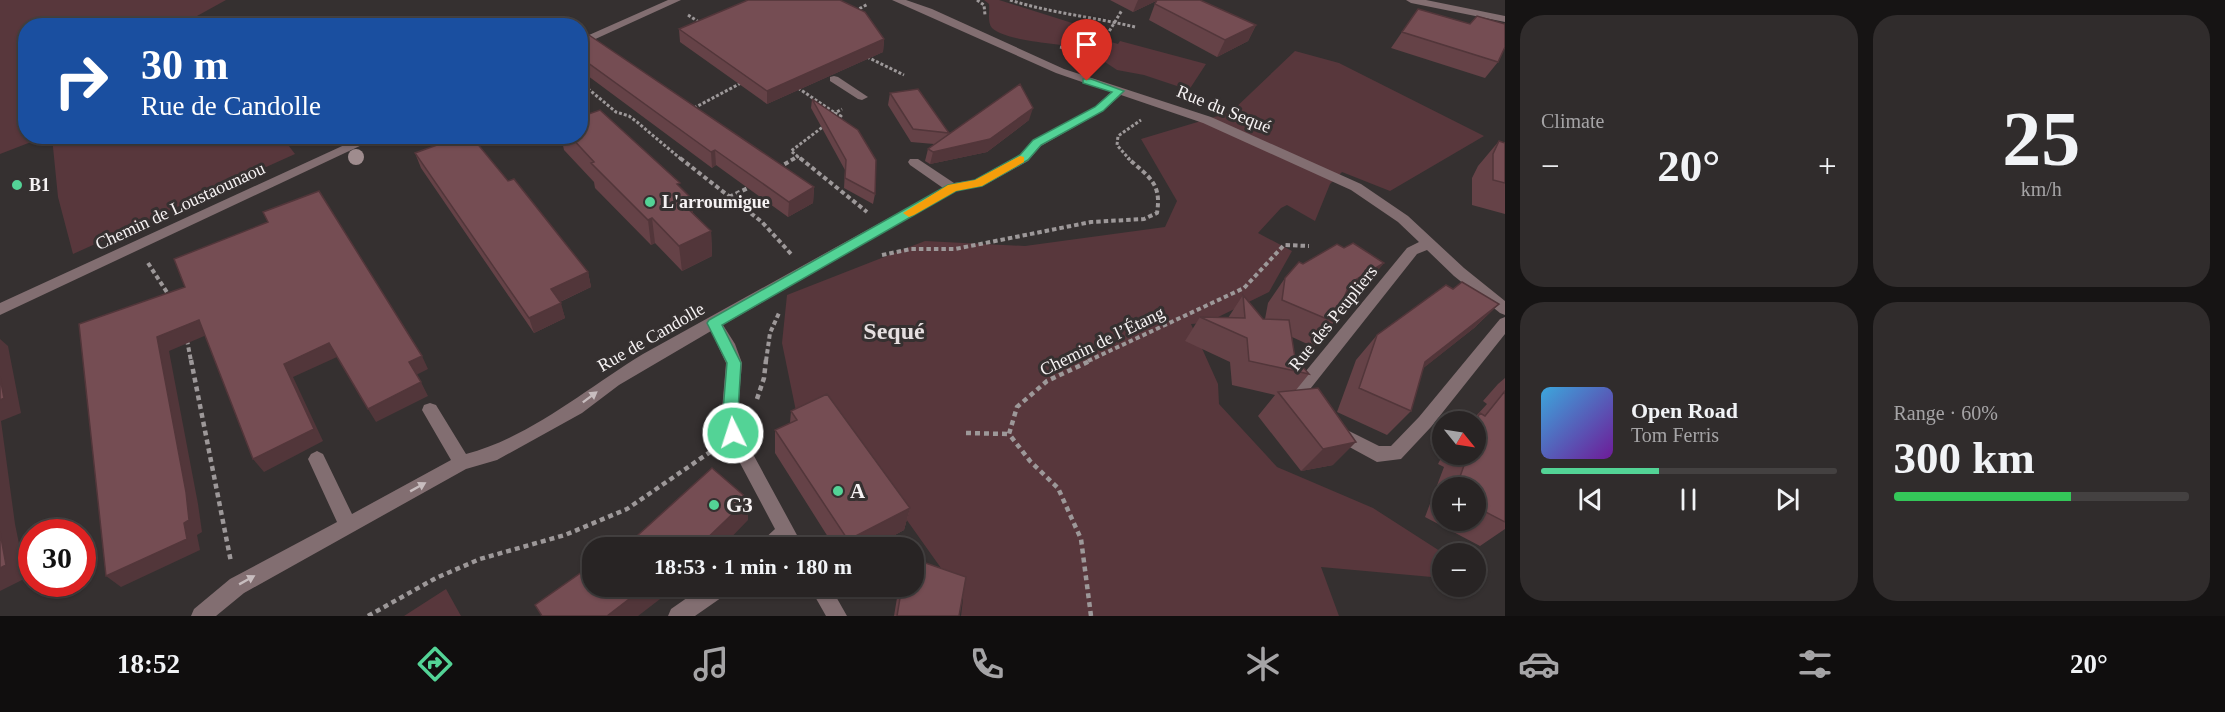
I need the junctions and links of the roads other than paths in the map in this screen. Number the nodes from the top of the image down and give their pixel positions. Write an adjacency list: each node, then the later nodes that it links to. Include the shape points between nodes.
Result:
1 (676, 0): 5 (street)
2 (897, 0): 7 (street, Rue du Sequé, via 1060,71)
3 (1411, 0): 4 (street)
4 (1505, 19)
5 (588, 39)
6 (834, 80): 8 (street)
7 (1119, 91): 11 (street, Rue de Candolle, via 1099,109 1037,143 1024,158 978,183); 12 (street, Rue du Sequé, via 1206,120 1356,187 1383,203)
8 (862, 97)
9 (358, 144): 13 (street, Chemin de Loustaounaou)
10 (914, 162): 11 (street)
11 (952, 188): 16 (street, Rue de Candolle)
12 (1430, 243): 14 (street, Rue du Sequé); 15 (street, Rue des Peupliers, via 1412,251 1298,393 1309,411 1330,429 1377,454 1395,454)
13 (0, 309)
14 (1505, 309)
15 (1505, 322)
16 (714, 323): 19 (street, Rue de Candolle, one-way to 16, via 491,455 576,408 613,380); 21 (street, via 734,363 730,411 733,433)
17 (430, 410): 19 (street)
18 (317, 459): 20 (street)
19 (462, 463): 20 (street, Rue de Candolle, one-way to 19)
20 (348, 525): 24 (street, Rue de Candolle, one-way to 20, via 237,586)
21 (788, 537)
22 (705, 597): 25 (street)
23 (826, 597): 26 (street)
24 (201, 616)
25 (678, 616)
26 (837, 616)

